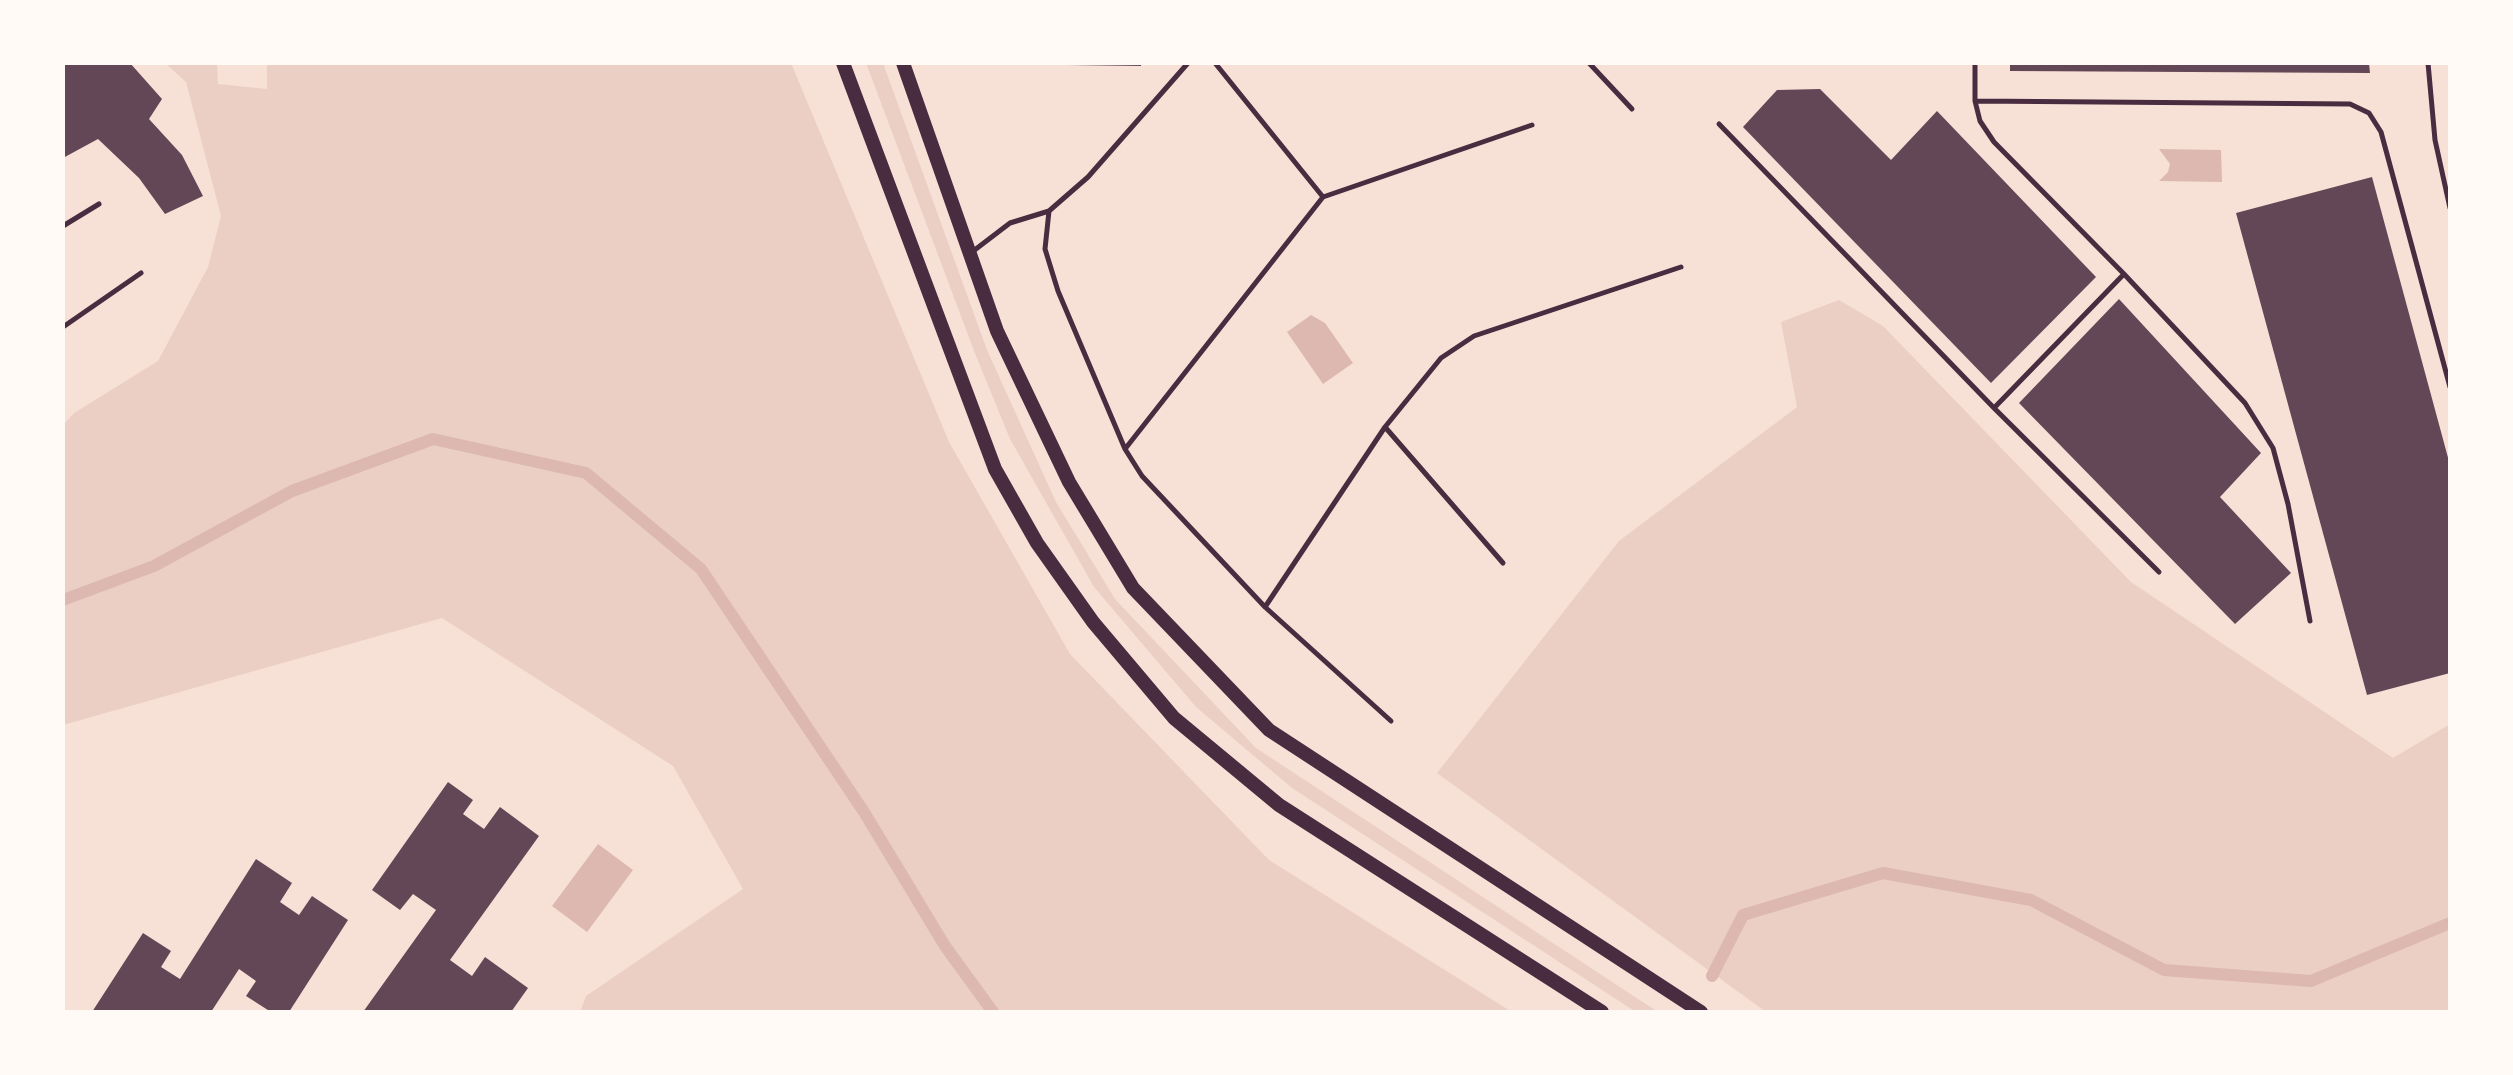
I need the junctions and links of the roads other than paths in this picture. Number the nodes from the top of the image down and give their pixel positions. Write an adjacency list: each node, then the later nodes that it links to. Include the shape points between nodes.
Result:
1 (843, 63): 31 (main road, via 995,470 1037,543 1093,622 1174,718 1279,805)
2 (903, 63): 17 (main road)
3 (1188, 63): 15 (lane, via 1088,177)
4 (1215, 63): 12 (lane)
5 (1589, 63): 9 (lane)
6 (1975, 63): 8 (lane)
7 (2428, 63): 14 (lane, via 2435,140)
8 (1975, 102): 20 (lane, via 1980,121 1994,142); 22 (lane, via 2350,104 2369,113 2381,132)
9 (1632, 108)
10 (1719, 124): 23 (lane)
11 (1532, 125): 12 (lane)
12 (1323, 197): 25 (lane)
13 (99, 204): 16 (lane)
14 (2450, 208)
15 (1049, 211): 17 (lane, via 1010,223); 25 (lane, via 1045,249 1058,291)
16 (63, 226)
17 (969, 254): 32 (main road, via 997,331 1069,482 1133,588 1269,730)
18 (1681, 267): 24 (lane, via 1474,336 1441,358)
19 (141, 273): 21 (lane)
20 (2124, 274): 23 (lane); 29 (lane, via 2245,403 2273,448)
21 (63, 327)
22 (2450, 387)
23 (1994, 408): 27 (lane)
24 (1385, 427): 26 (lane); 28 (lane)
25 (1125, 449): 28 (lane, via 1142,475)
26 (1503, 563)
27 (2159, 572)
28 (1265, 607): 30 (lane)
29 (2310, 621)
30 (1391, 721)
31 (1602, 1012)
32 (1701, 1012)

